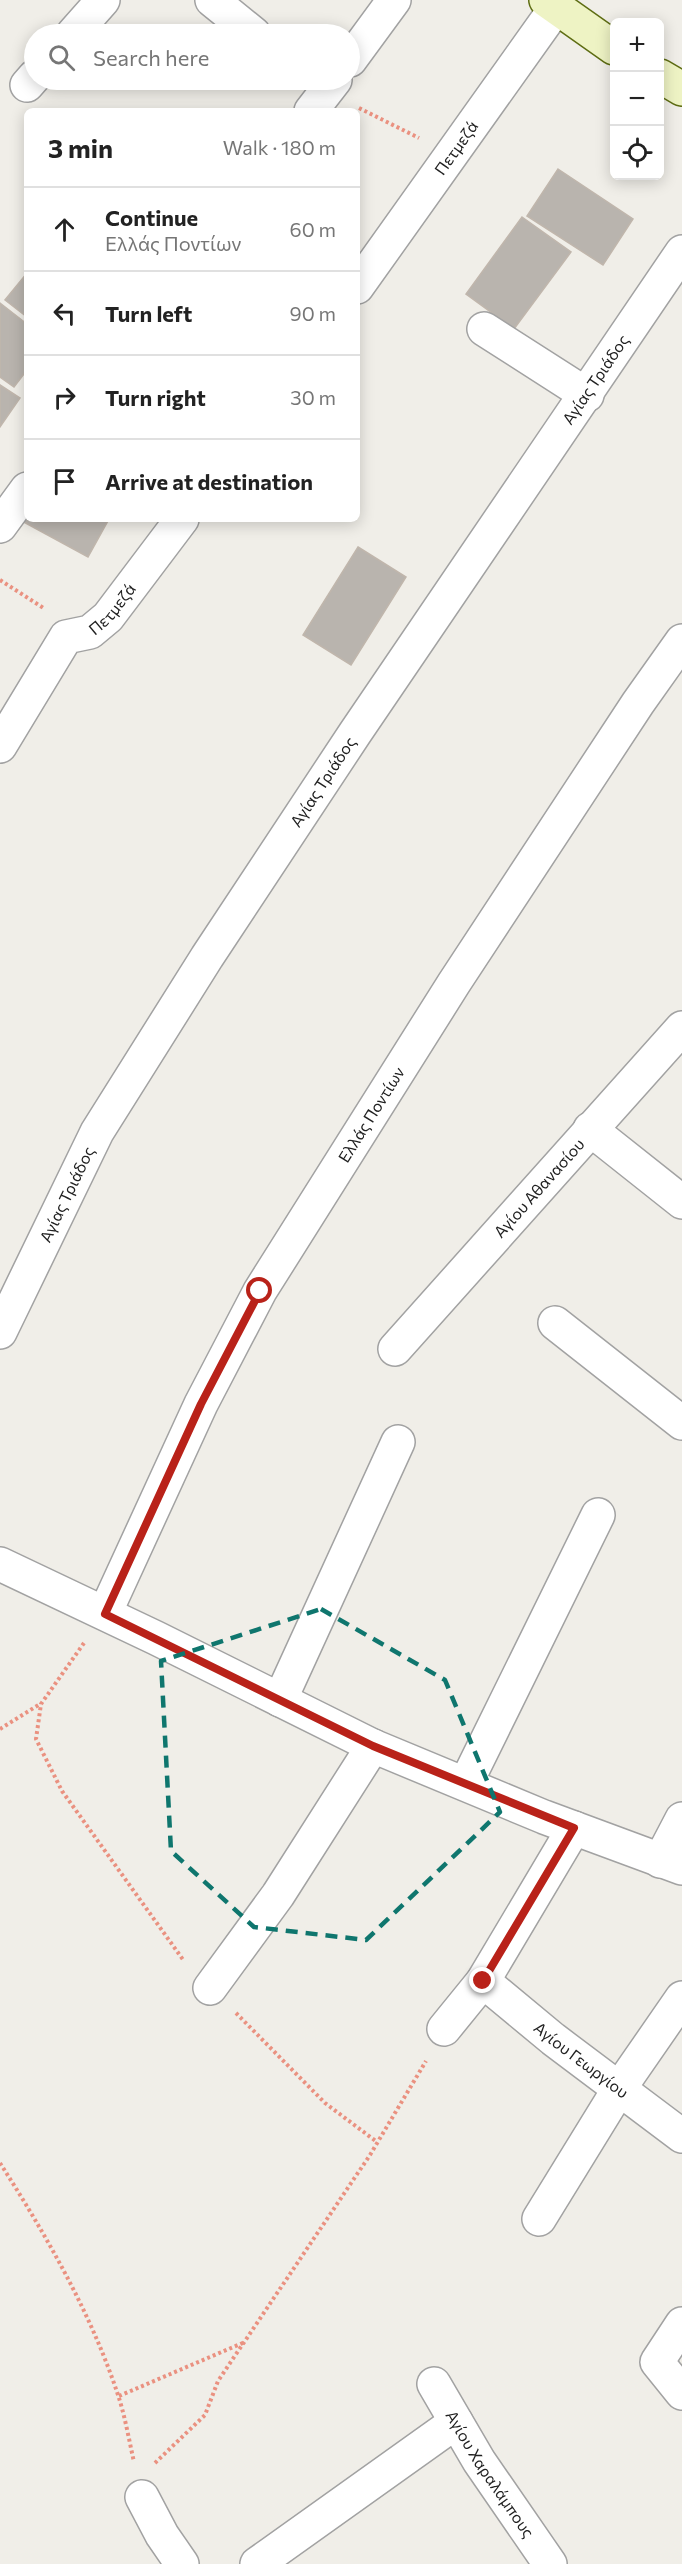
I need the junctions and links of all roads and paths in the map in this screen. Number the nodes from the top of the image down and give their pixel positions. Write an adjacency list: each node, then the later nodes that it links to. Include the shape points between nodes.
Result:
1 (103, 0): 5 (street)
2 (212, 0): 6 (street)
3 (394, 0): 8 (street)
4 (550, 4): 7 (street); 14 (street, Πετμεζά)
5 (82, 24)
6 (242, 24)
7 (610, 45)
8 (360, 46)
9 (664, 78): 10 (street)
10 (682, 89)
11 (321, 90): 12 (path)
12 (357, 108)
13 (360, 109): 14 (path)
14 (452, 155): 16 (street, Πετμεζά)
15 (682, 252): 18 (street, Αγίας Τριάδος)
16 (360, 283)
17 (484, 329): 18 (street)
18 (587, 395): 29 (street, Αγίας Τριάδος, via 355,733 195,976 97,1132)
19 (24, 493): 21 (street)
20 (180, 522): 23 (street, Πετμεζά, via 108,617 90,632)
21 (0, 526)
22 (0, 580): 23 (path)
23 (76, 635): 25 (street, Πετμεζά, via 66,637)
24 (682, 641): 36 (street, Ελλάς Ποντίων, via 468,963 260,1291 201,1404)
25 (0, 746)
26 (682, 1028): 27 (street, Αγίου Αθανασίου)
27 (590, 1129): 28 (street); 31 (street, Αγίου Αθανασίου)
28 (682, 1202)
29 (3, 1317)
30 (555, 1323): 32 (street)
31 (395, 1349)
32 (682, 1423)
33 (398, 1442): 37 (street)
34 (598, 1515): 41 (street)
35 (0, 1564): 36 (street)
36 (105, 1614): 37 (street); 38 (path)
37 (280, 1700): 40 (street)
38 (41, 1704): 39 (path); 46 (path, via 36,1739 62,1791 188,1967)
39 (0, 1729)
40 (373, 1746): 41 (street); 46 (street, via 278,1895)
41 (465, 1783): 43 (street)
42 (682, 1819): 44 (street)
43 (574, 1828): 44 (street); 45 (street)
44 (671, 1864)
45 (483, 1981): 48 (street); 49 (street, Αγίου Γεωργίου)
46 (210, 1988): 51 (path, via 325,2103)
47 (682, 1998): 49 (street)
48 (444, 2029): 51 (path)
49 (619, 2089): 50 (street, Αγίου Γεωργίου); 53 (street)
50 (682, 2136)
51 (377, 2142): 55 (path)
52 (0, 2163): 58 (path, via 58,2261)
53 (539, 2219)
54 (682, 2324): 57 (street, via 657,2362)
55 (246, 2341): 58 (path); 60 (path, via 218,2381 205,2415 152,2466)
56 (434, 2384): 59 (street, Αγίου Χαραλάμπους)
57 (682, 2393)
58 (118, 2396): 60 (path)
59 (456, 2422): 62 (street); 63 (street, Αγίου Χαραλάμπους, via 478,2461)
60 (142, 2497): 61 (street)
61 (182, 2564)
62 (257, 2564)
63 (550, 2564)

